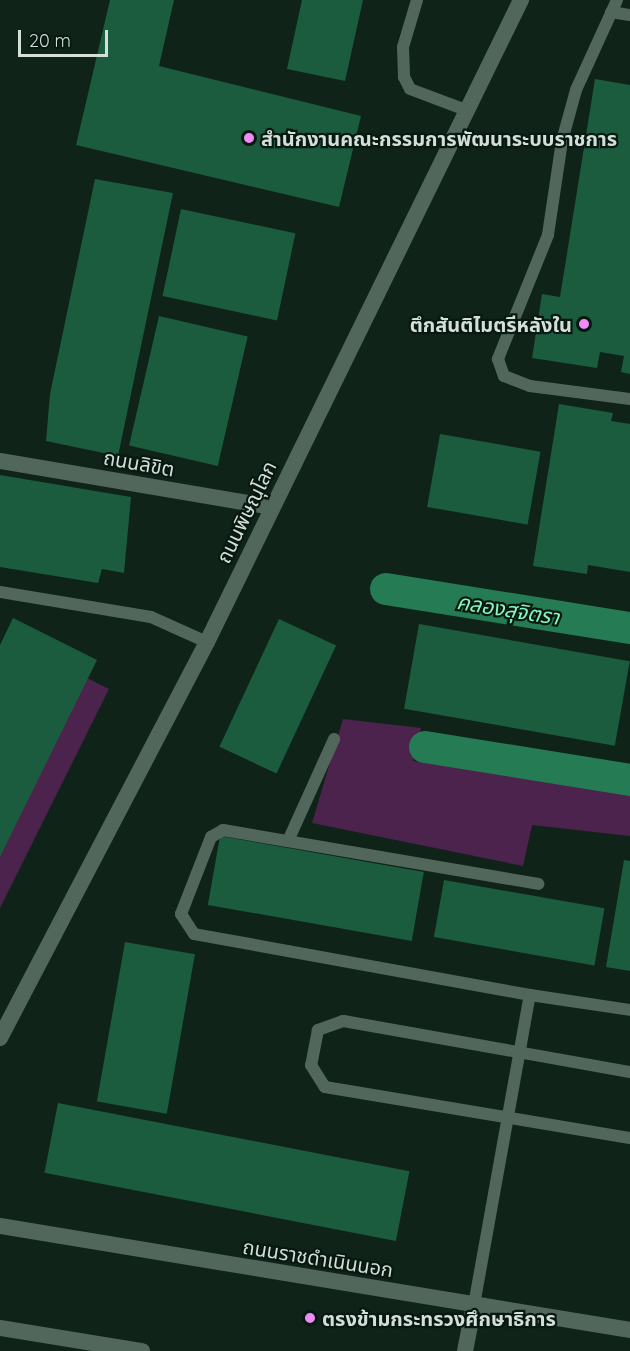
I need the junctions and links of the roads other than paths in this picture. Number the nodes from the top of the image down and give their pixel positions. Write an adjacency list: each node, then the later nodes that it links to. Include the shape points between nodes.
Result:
1 (417, 0): 6 (lane, via 403,47 404,77 411,89)
2 (520, 0): 6 (main road, ถนนพิษณุโลก)
3 (616, 0): 4 (lane)
4 (611, 12): 5 (lane); 7 (lane, via 576,90 562,141 548,235 498,359 504,376 530,386)
5 (630, 15)
6 (466, 110): 9 (main road, ถนนพิษณุโลก)
7 (630, 399)
8 (0, 461): 9 (main road, ถนนลิขิต)
9 (272, 507): 11 (main road, ถนนพิษณุโลก)
10 (0, 592): 11 (lane, via 151,617)
11 (207, 642): 17 (main road, ถนนพิษณุโลก)
12 (334, 739): 13 (lane)
13 (288, 841): 14 (lane); 15 (lane, via 216,833 181,914 187,929)
14 (538, 884)
15 (530, 994): 16 (lane); 18 (lane)
16 (630, 1010)
17 (0, 1038)
18 (517, 1054): 19 (lane); 20 (lane); 20 (lane, via 343,1021 318,1030 311,1065 325,1087)
19 (630, 1072)
20 (506, 1118): 21 (lane); 23 (lane)
21 (630, 1138)
22 (0, 1226): 23 (main road, ถนนราชดำเนินนอก)
23 (474, 1305): 25 (main road, ถนนราชดำเนินนอก); 27 (main road)
24 (0, 1328): 26 (main road)
25 (630, 1330)
26 (142, 1351)
27 (465, 1351)

